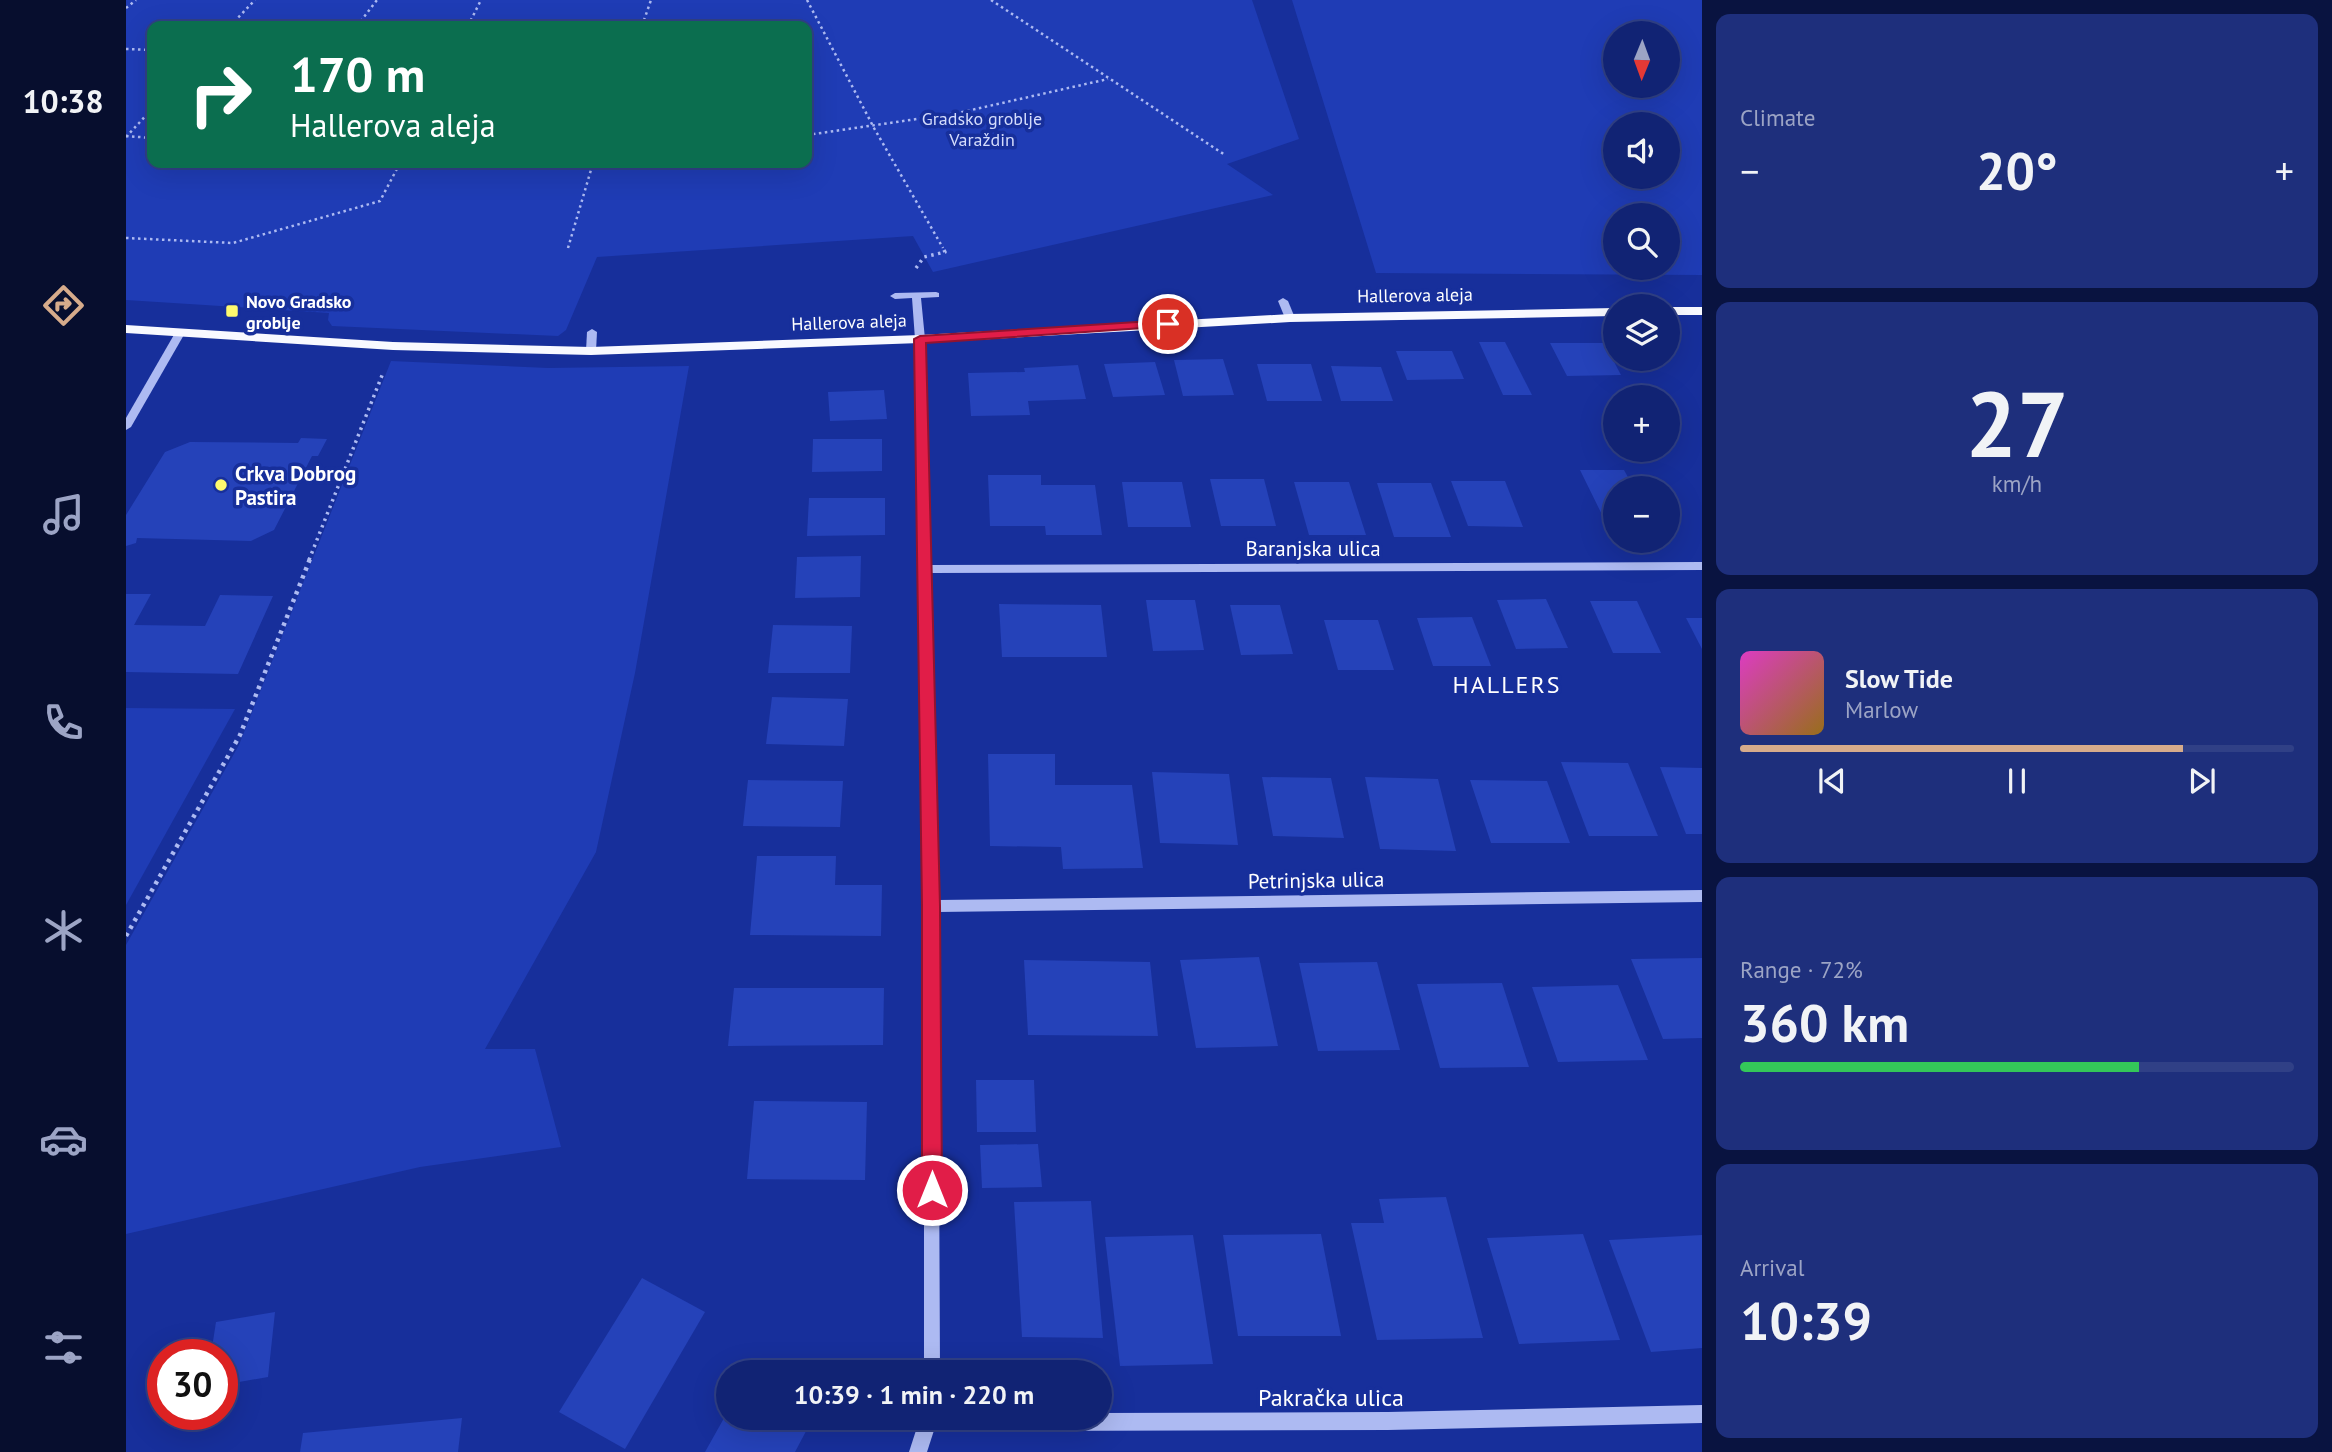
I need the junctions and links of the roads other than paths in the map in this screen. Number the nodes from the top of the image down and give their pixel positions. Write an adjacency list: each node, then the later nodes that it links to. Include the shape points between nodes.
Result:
1 (936, 295): 3 (street)
2 (895, 296): 3 (street)
3 (916, 296): 12 (street)
4 (1283, 301): 8 (street)
5 (1680, 311): 6 (main road)
6 (1702, 311)
7 (1603, 312): 8 (main road, Hallerova aleja)
8 (1290, 317): 12 (main road, Hallerova aleja)
9 (126, 329): 11 (main road, Hallerova aleja)
10 (592, 332): 13 (street)
11 (180, 333): 13 (main road, Hallerova aleja, via 393,346); 14 (street)
12 (920, 339): 13 (main road, Hallerova aleja); 16 (street)
13 (591, 351)
14 (126, 426)
15 (1702, 566): 16 (street, Baranjska ulica)
16 (924, 569): 18 (street)
17 (1702, 896): 18 (street, Petrinjska ulica)
18 (931, 906): 19 (street)
19 (932, 1360)
20 (1702, 1414): 21 (street, Pakračka ulica, via 1388,1422)
21 (1112, 1422)
22 (925, 1430): 23 (street)
23 (918, 1452)

